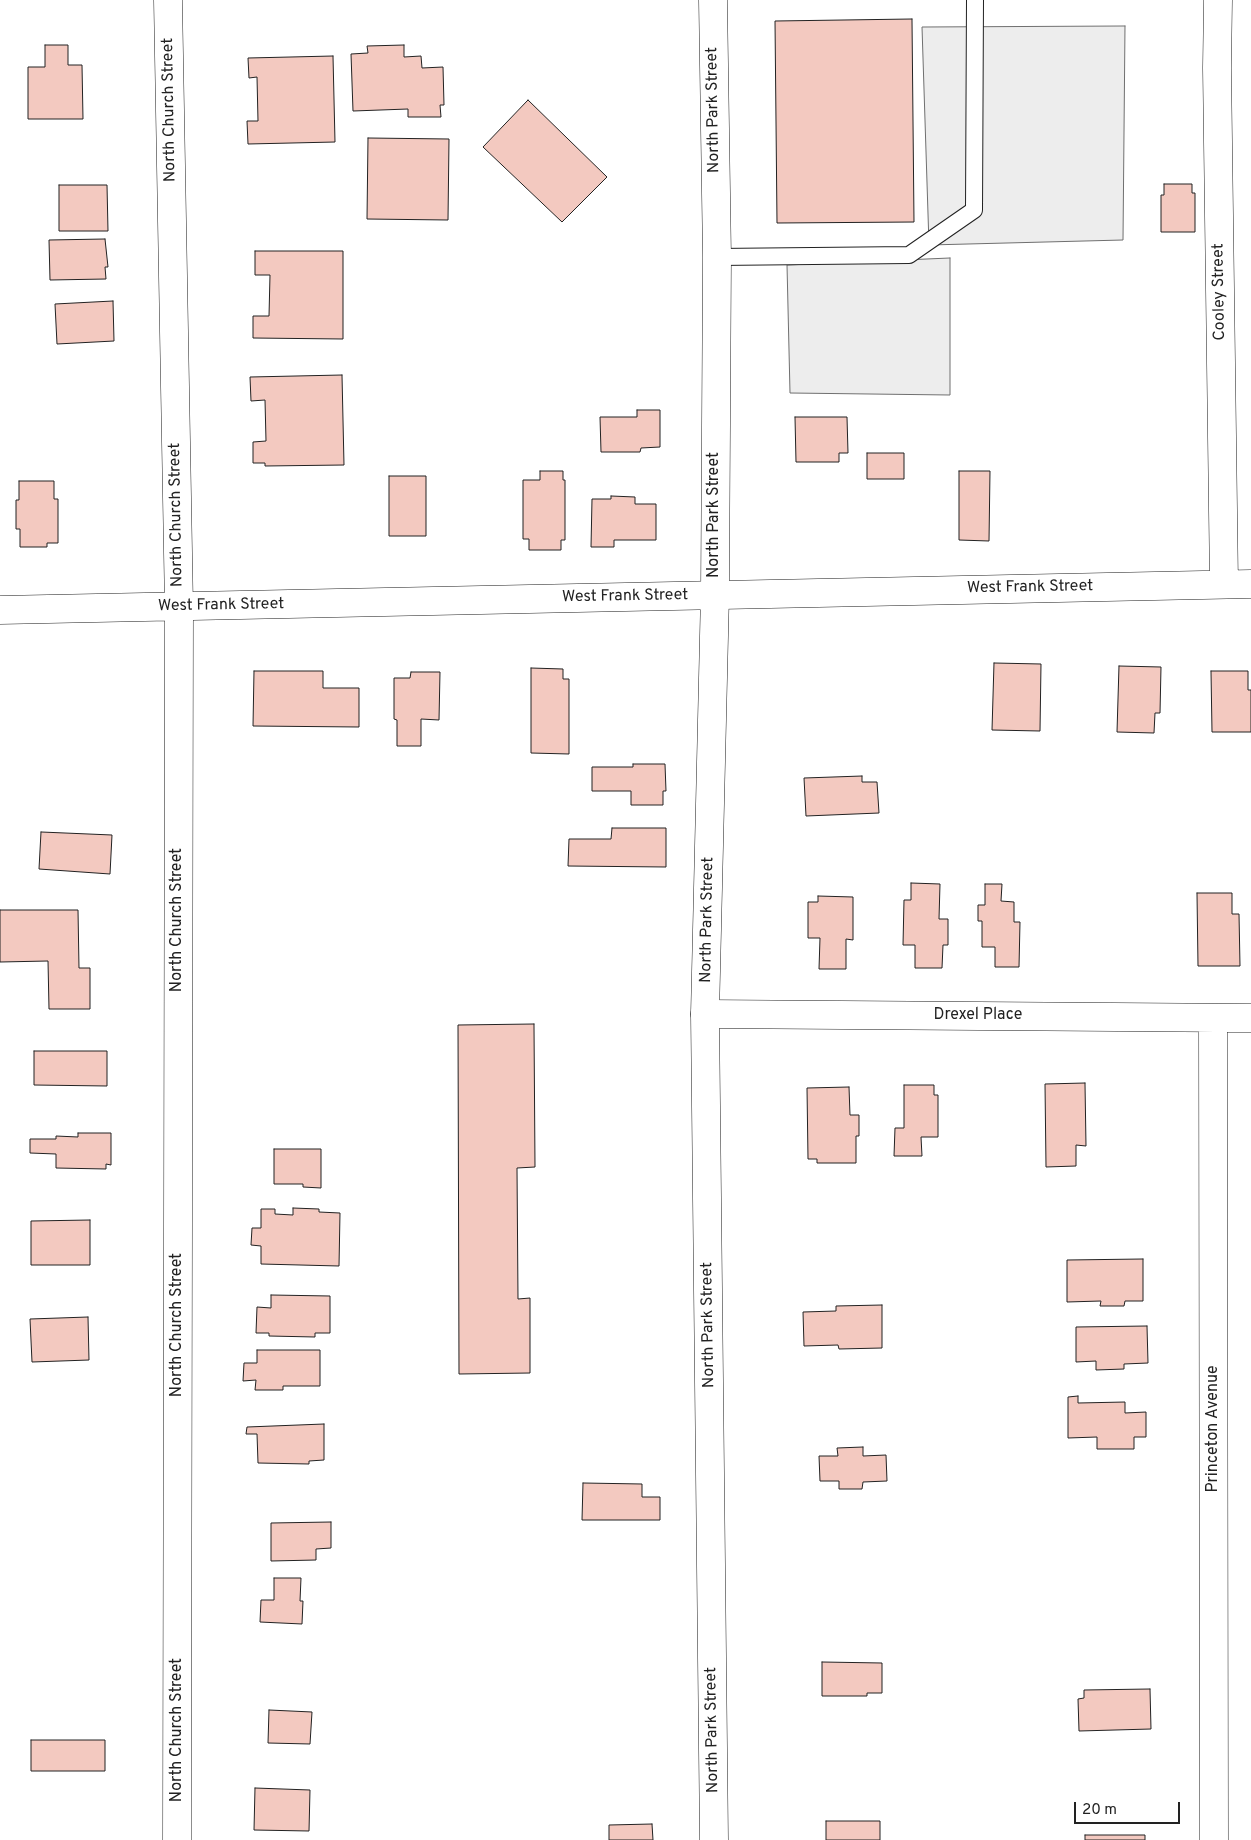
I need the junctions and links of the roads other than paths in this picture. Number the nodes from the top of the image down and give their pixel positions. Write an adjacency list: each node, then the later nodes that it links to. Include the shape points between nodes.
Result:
1 (168, 0): 9 (street, North Church Street)
2 (712, 0): 5 (street, North Park Street)
3 (975, 0): 5 (lane, via 974,210 909,255)
4 (1218, 0): 6 (street, Cooley Street, via 1216,68)
5 (717, 257): 8 (street, North Park Street)
6 (1224, 584): 7 (street, West Frank Street); 8 (street, West Frank Street)
7 (1251, 584)
8 (715, 594): 9 (street, West Frank Street); 11 (street, North Park Street)
9 (179, 607): 10 (street, West Frank Street); 14 (street, North Church Street)
10 (0, 610)
11 (705, 1014): 12 (street, Drexel Place); 15 (street, North Park Street)
12 (1214, 1018): 13 (street, Drexel Place); 16 (street, Princeton Avenue)
13 (1251, 1018)
14 (177, 1840)
15 (714, 1840)
16 (1214, 1840)

